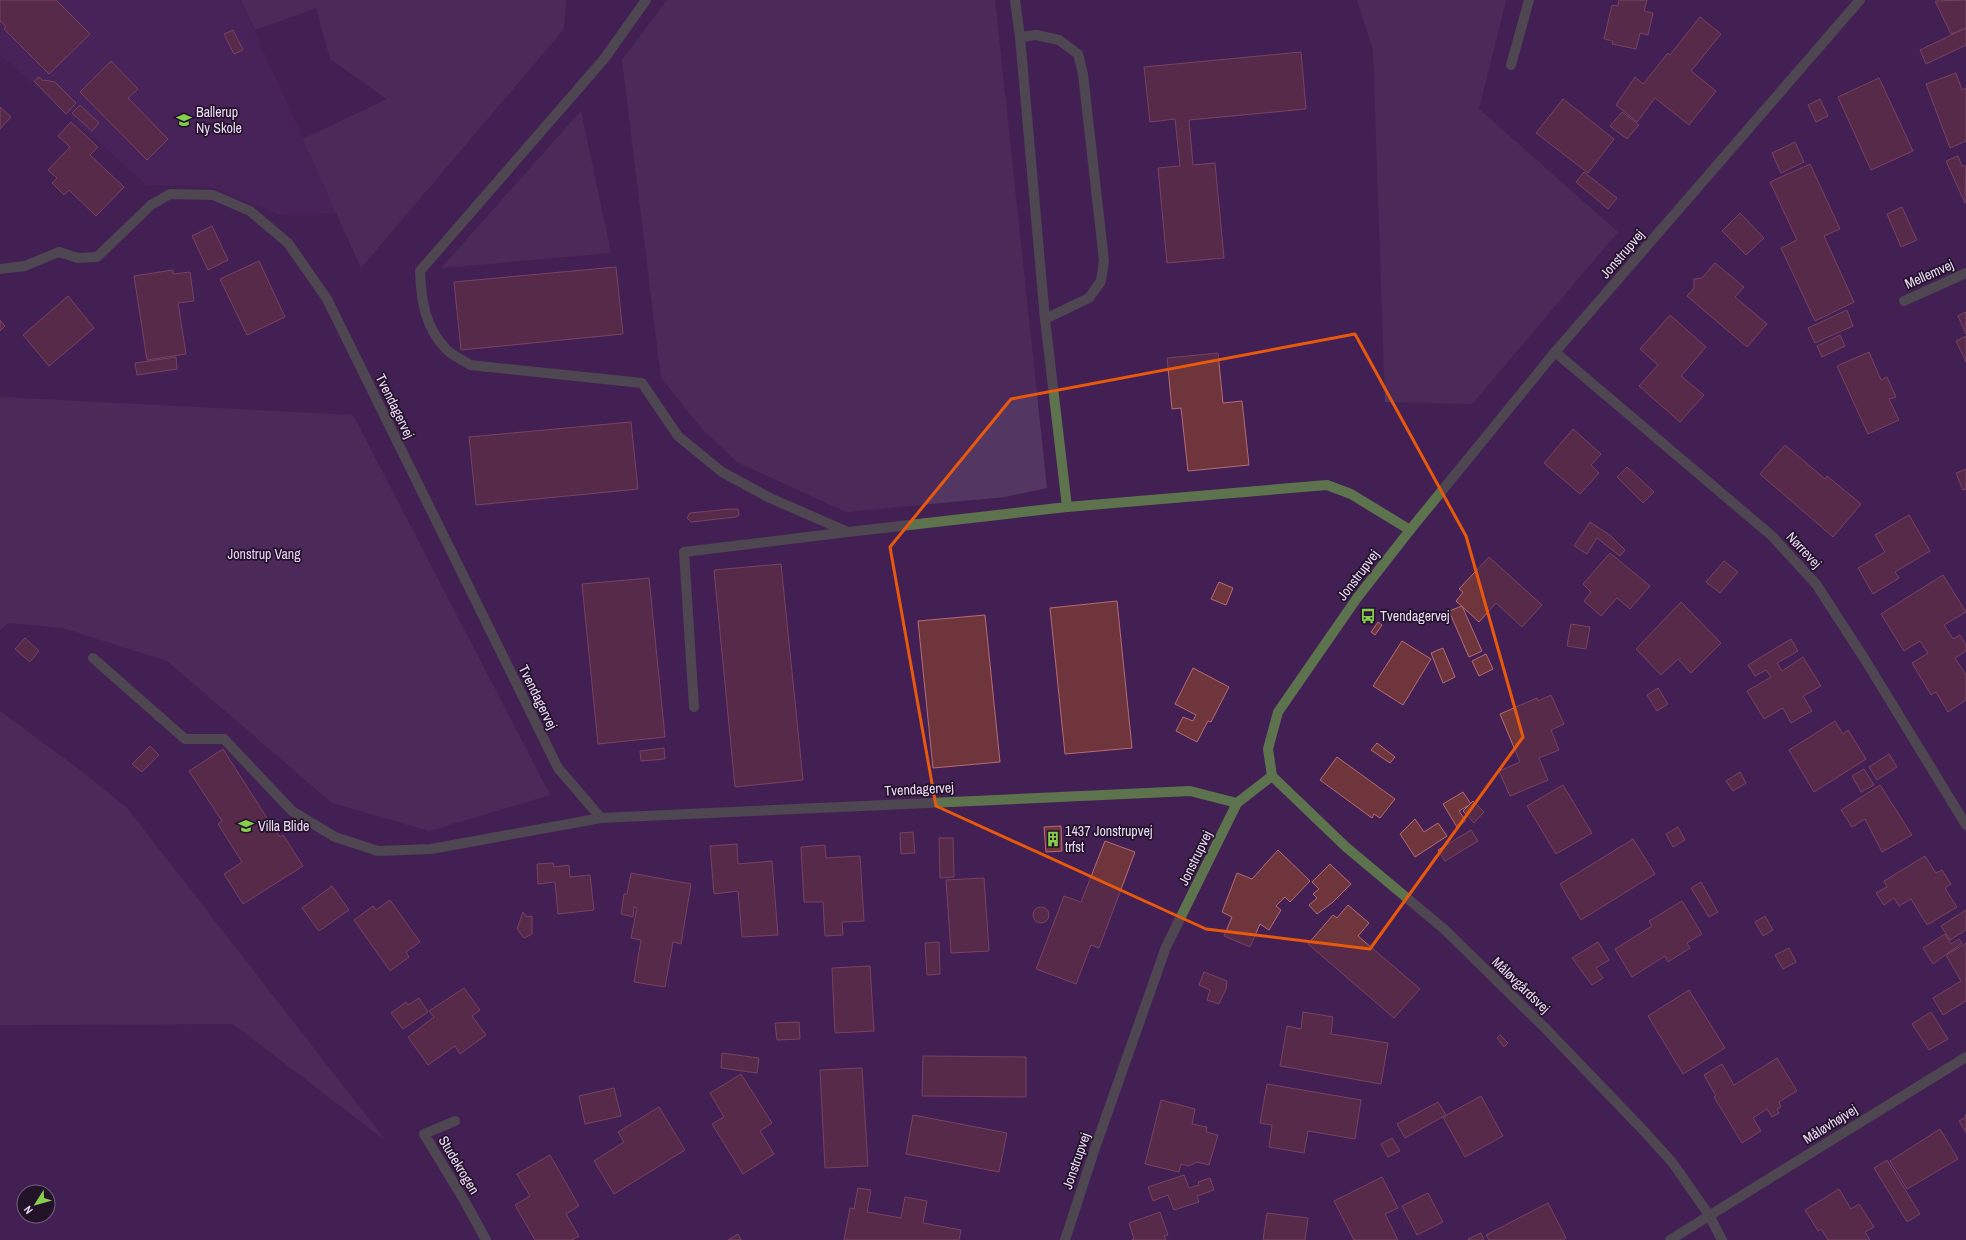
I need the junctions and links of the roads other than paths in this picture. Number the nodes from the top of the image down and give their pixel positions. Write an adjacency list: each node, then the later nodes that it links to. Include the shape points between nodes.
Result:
1 (646, 0): 14 (street, via 604,59 420,270 421,298 429,325 447,350 470,365 642,383 678,436 722,472 770,498)
2 (1015, 0): 5 (street)
3 (1529, 0): 6 (street)
4 (1860, 0): 11 (street, Jonstrupvej)
5 (1020, 37): 10 (street); 10 (street, via 1036,36 1059,40 1078,54 1083,74 1104,261 1101,281 1090,298)
6 (1511, 65)
7 (0, 269): 19 (street, Tvendagervej, via 25,266 59,252 78,258 97,257 151,205 170,194 213,195 250,211 288,243 327,299 558,768)
8 (1966, 273): 9 (street, Mellemvej)
9 (1904, 301)
10 (1045, 319): 12 (street)
11 (1555, 352): 13 (street, Jonstrupvej); 20 (street, Nørrevej, via 1772,536 1816,584)
12 (1067, 507): 13 (street, via 1327,485 1351,494); 14 (street)
13 (1410, 530): 17 (street, Jonstrupvej, via 1357,598 1278,712 1268,749)
14 (848, 532): 16 (street, via 684,552)
15 (93, 658): 19 (street, Tvendagervej, via 185,739 224,739 292,811 335,837 378,851 431,849)
16 (694, 707)
17 (1272, 776): 18 (street, Jonstrupvej); 23 (street, Måløvgårdsvej, via 1346,847 1444,929 1545,1028 1672,1162)
18 (1237, 803): 19 (street, Tvendagervej, via 1190,791); 25 (street, Jonstrupvej, via 1166,947)
19 (601, 818)
20 (1966, 825)
21 (1966, 1056): 23 (street, Måløvhøjvej)
22 (455, 1121): 24 (street, Studekrogen, via 424,1134)
23 (1709, 1215): 26 (street, Måløvhøjvej); 27 (street, Måløvgårdsvej)
24 (486, 1240)
25 (1065, 1240)
26 (1670, 1240)
27 (1722, 1240)

